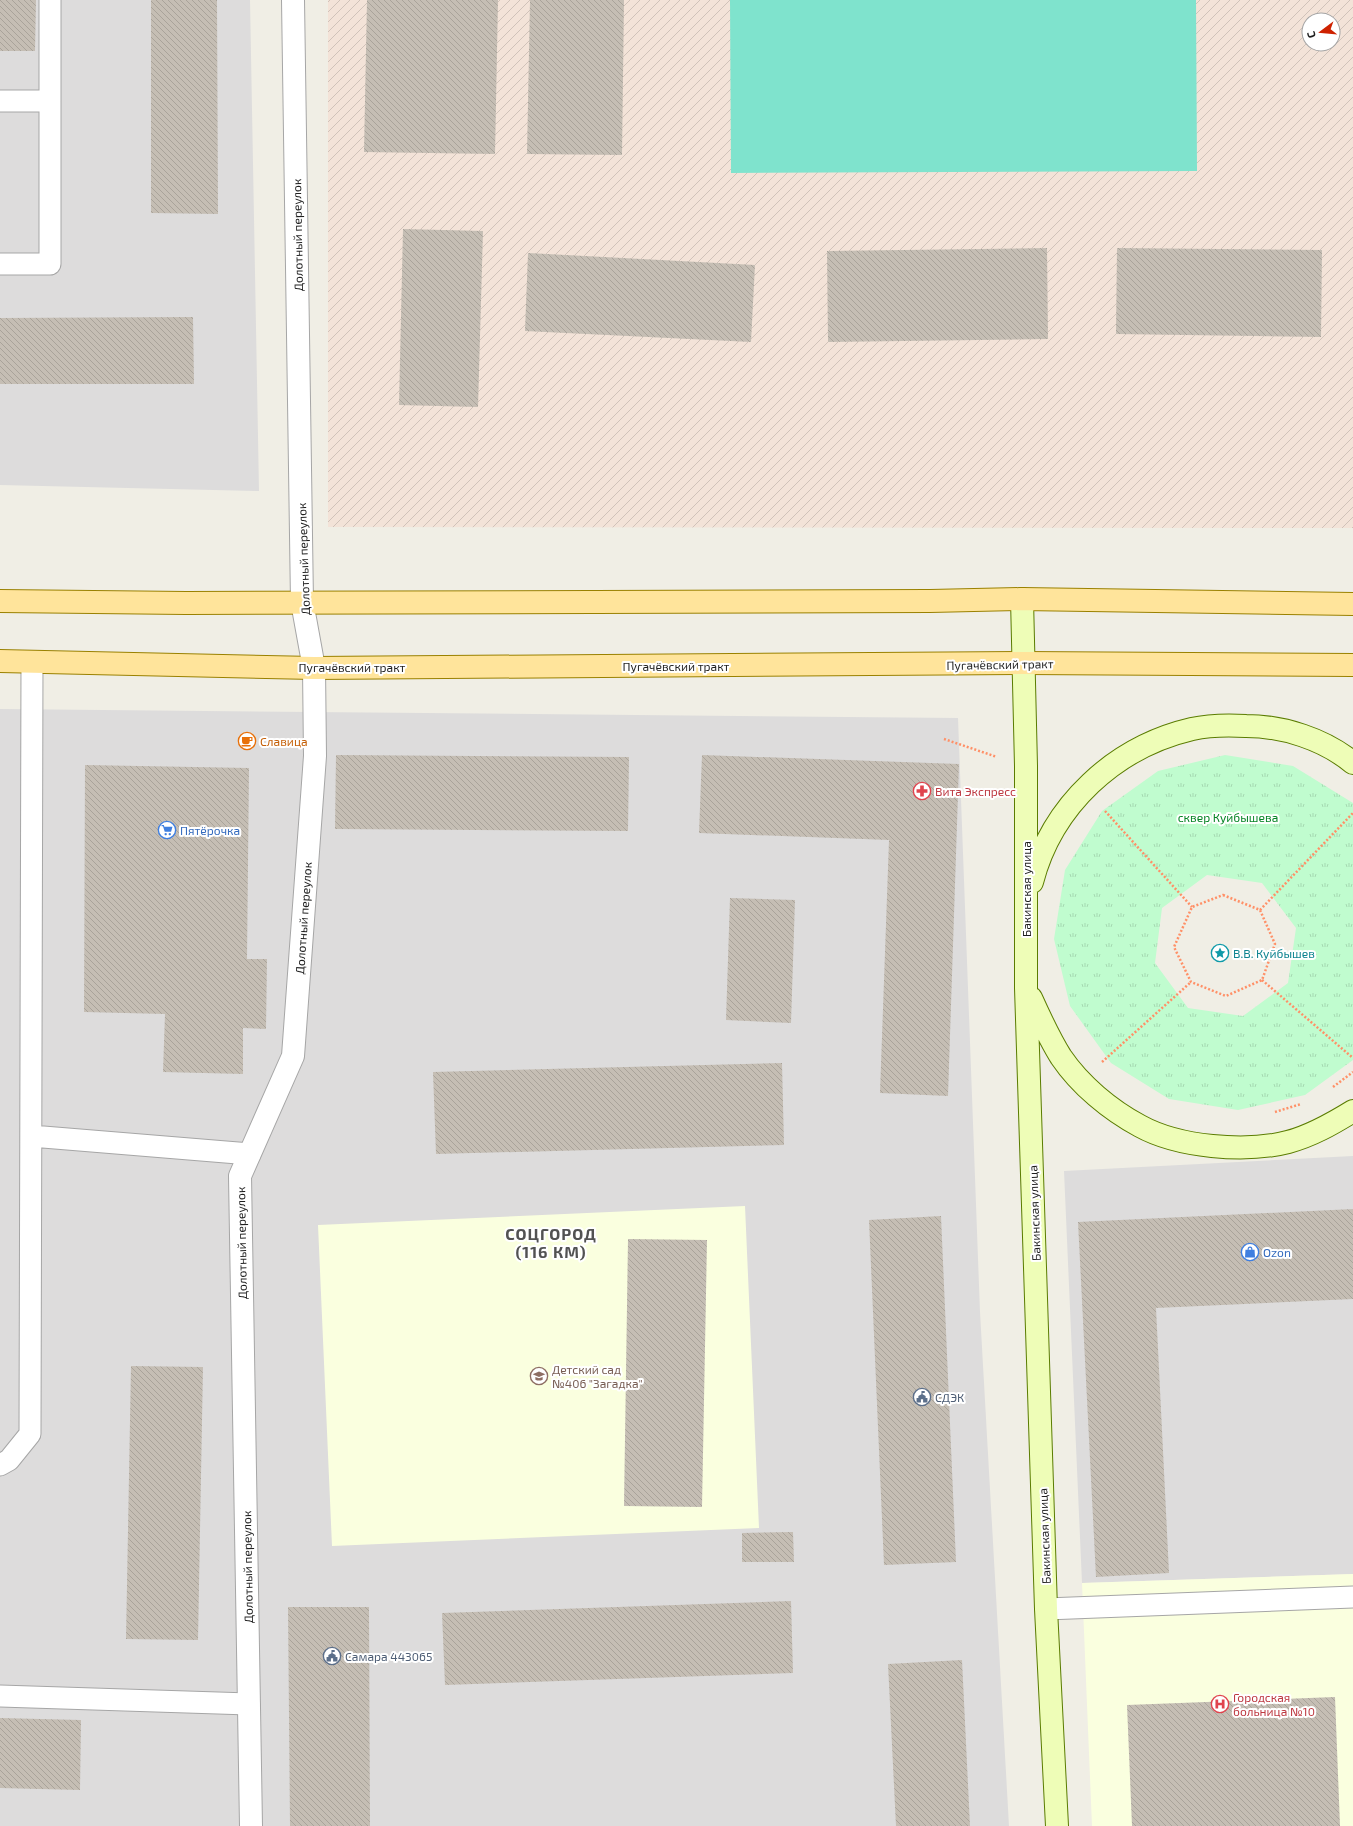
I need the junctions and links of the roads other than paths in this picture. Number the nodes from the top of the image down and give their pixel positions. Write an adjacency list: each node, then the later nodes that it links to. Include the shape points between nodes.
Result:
1 (50, 0): 4 (lane)
2 (293, 0): 8 (street, Долотный переулок)
3 (0, 101): 4 (lane)
4 (50, 101): 5 (lane, via 50,264)
5 (0, 264)
6 (1022, 599): 8 (main road, via 922,602); 9 (main road); 12 (main road, Бакинская улица)
7 (0, 601): 8 (main road)
8 (302, 602): 14 (street, Долотный переулок)
9 (1353, 604)
10 (0, 661): 11 (main road, Пугачёвский тракт)
11 (32, 662): 14 (main road, Пугачёвский тракт); 19 (lane)
12 (1025, 663): 13 (main road, Пугачёвский тракт); 14 (main road, Пугачёвский тракт); 16 (main road, Бакинская улица)
13 (1353, 665)
14 (314, 668): 20 (street, Долотный переулок, via 315,756 293,1056)
15 (1353, 763): 16 (main road, via 1318,742 1288,730 1257,726 1225,725 1193,729 1159,739 1133,751 1083,790 1046,842)
16 (1027, 902): 17 (main road, Бакинская улица)
17 (1026, 988): 18 (main road, via 1043,1025 1062,1057 1085,1085 1113,1109 1141,1127 1180,1141 1217,1147 1252,1148 1288,1142 1323,1129); 23 (main road, Бакинская улица)
18 (1353, 1112)
19 (31, 1136): 20 (lane); 21 (lane, via 30,1434 9,1460)
20 (250, 1154): 25 (street, Долотный переулок, via 240,1176)
21 (0, 1465)
22 (1353, 1597): 23 (lane)
23 (1046, 1610): 27 (main road, Бакинская улица)
24 (0, 1696): 25 (lane)
25 (249, 1704): 26 (street, Долотный переулок)
26 (251, 1826)
27 (1057, 1826)

